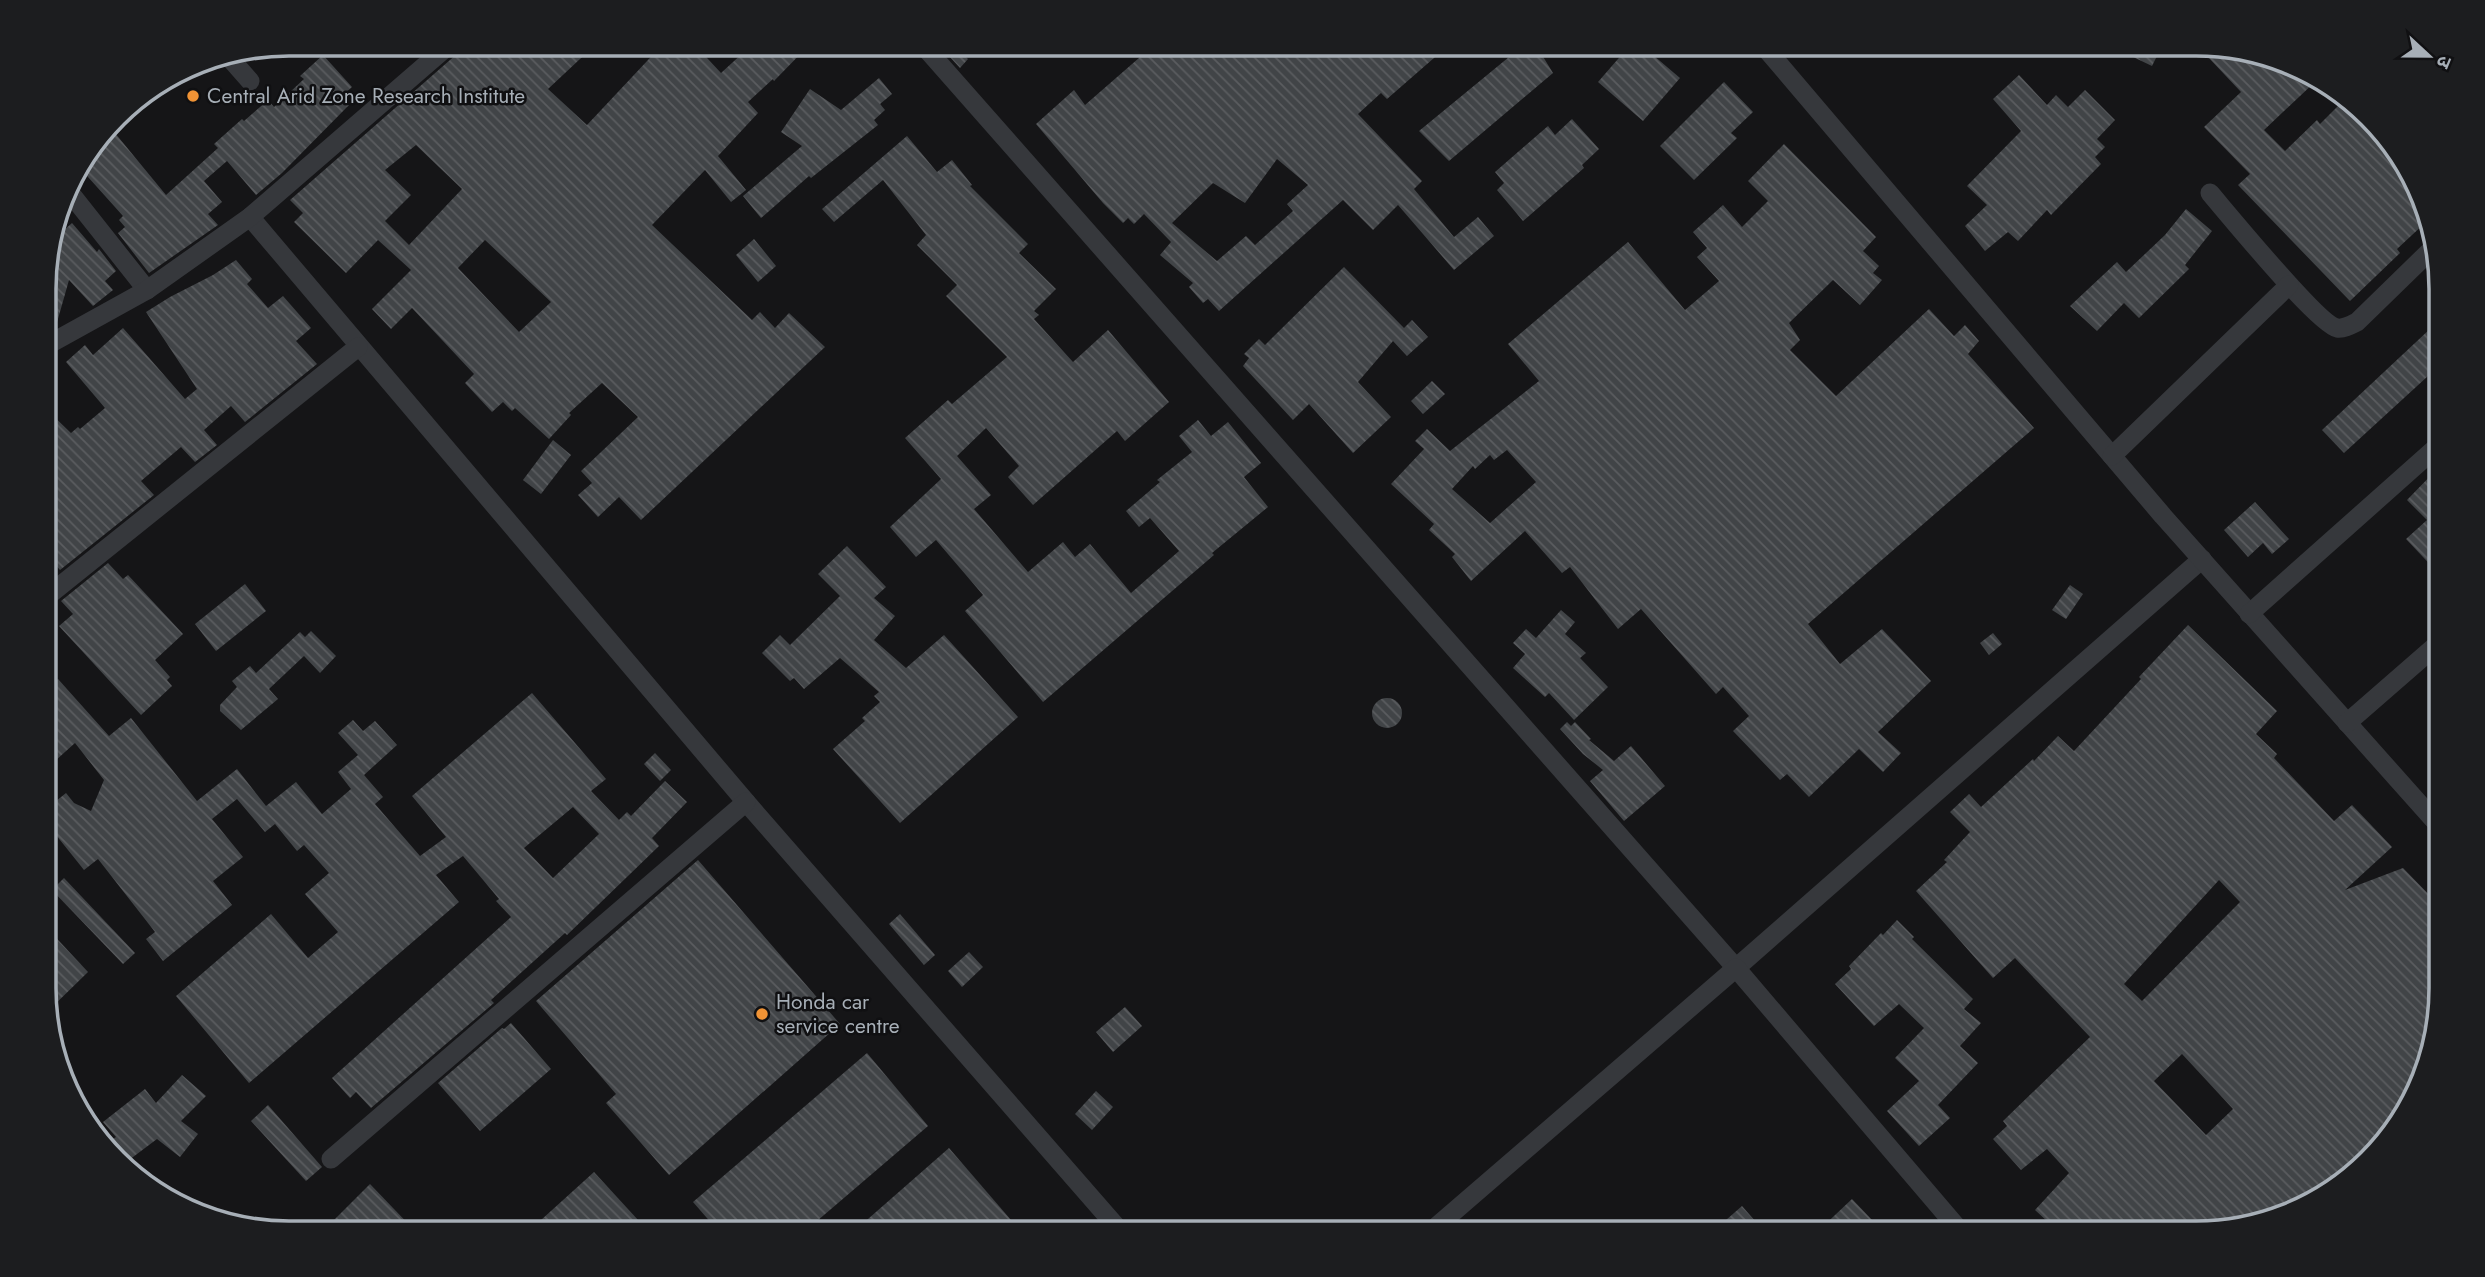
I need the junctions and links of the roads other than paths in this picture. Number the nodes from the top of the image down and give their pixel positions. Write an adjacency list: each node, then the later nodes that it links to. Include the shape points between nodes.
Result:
1 (436, 56): 8 (street)
2 (933, 56): 23 (street)
3 (1772, 56): 15 (street)
4 (234, 63): 5 (street)
5 (250, 81)
6 (2210, 193): 10 (street)
7 (74, 199): 11 (street)
8 (250, 218): 11 (street); 13 (street)
9 (2426, 255): 10 (street, via 2346,328 2326,322)
10 (2289, 285): 15 (street)
11 (147, 290): 12 (street)
12 (56, 340)
13 (358, 346): 17 (street); 21 (street)
14 (2429, 454): 18 (street)
15 (2112, 456): 16 (street)
16 (2202, 559): 18 (street); 23 (street)
17 (56, 589)
18 (2249, 614): 20 (street)
19 (2429, 652): 20 (street)
20 (2347, 723): 22 (street)
21 (746, 802): 24 (street); 25 (street)
22 (2429, 815)
23 (1736, 968): 26 (street); 27 (street)
24 (331, 1159)
25 (1112, 1221)
26 (1443, 1221)
27 (1952, 1221)

